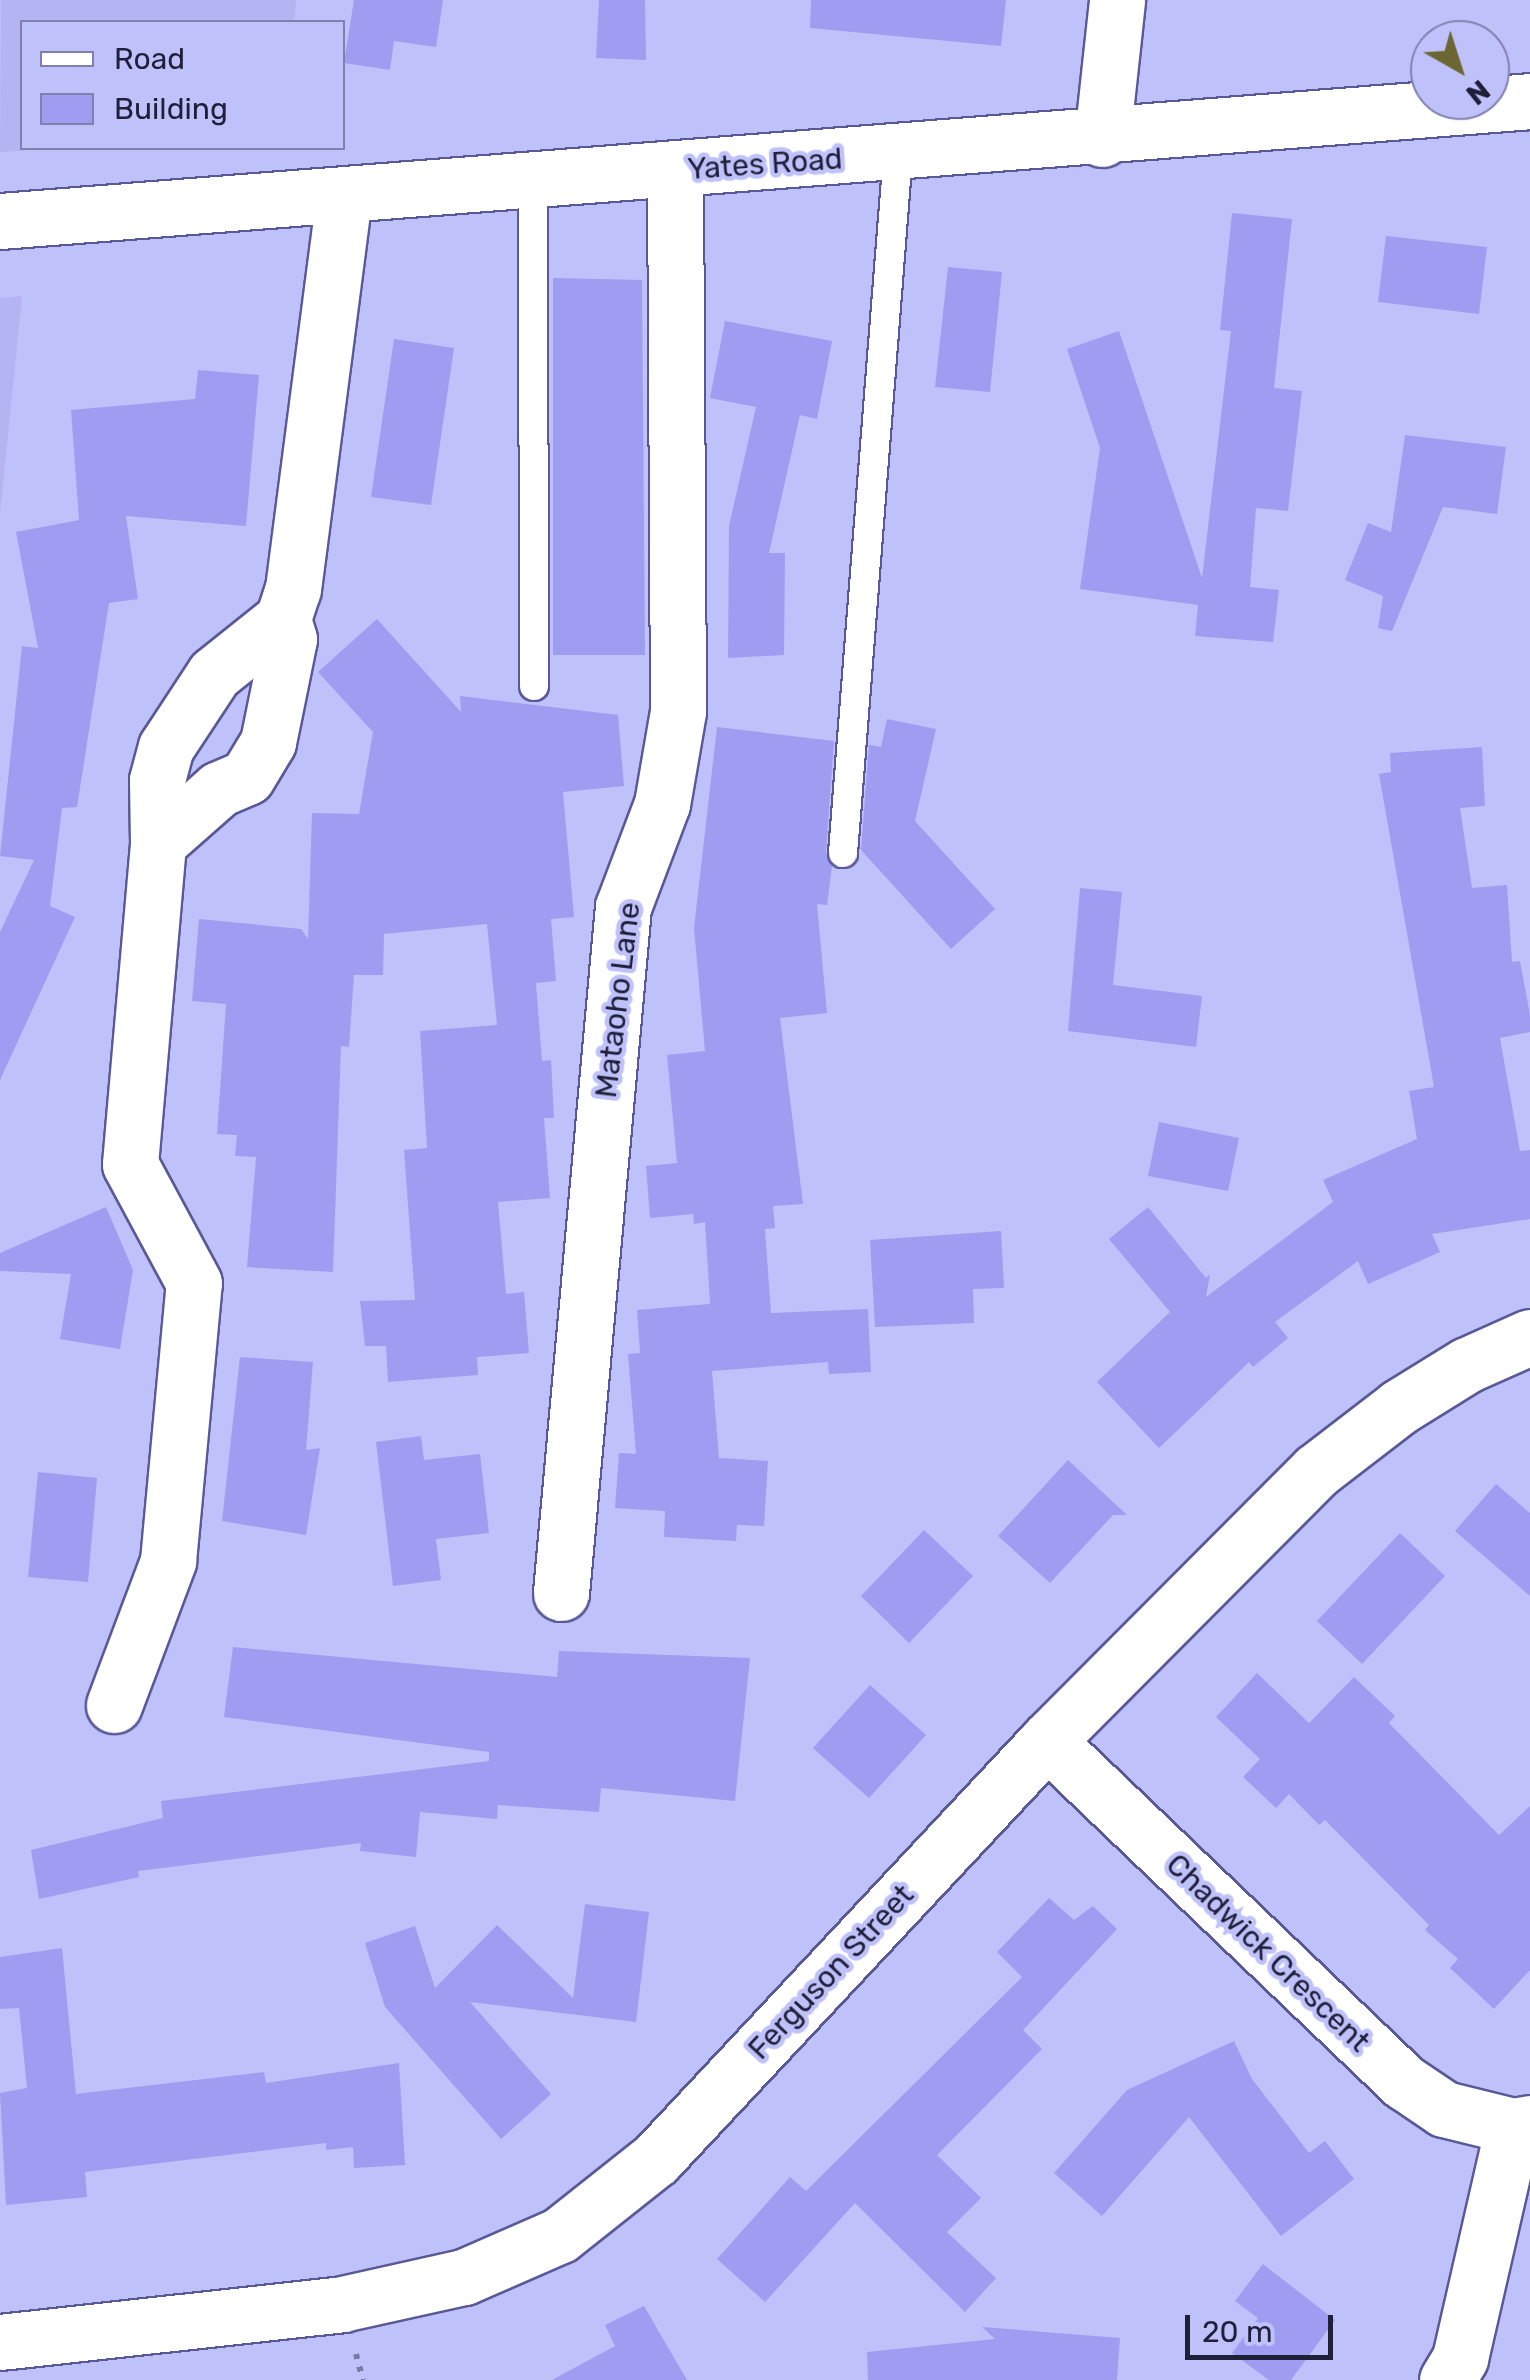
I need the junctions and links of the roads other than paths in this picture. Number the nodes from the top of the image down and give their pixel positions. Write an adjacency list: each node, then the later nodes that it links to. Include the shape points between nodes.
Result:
1 (1117, 0): 3 (street)
2 (1530, 101): 3 (street, Yates Road)
3 (1102, 138): 4 (street, Yates Road)
4 (898, 154): 5 (street, Yates Road); 14 (lane)
5 (675, 171): 6 (street, Yates Road); 16 (street, Mataoho Lane, via 678,711 662,804 624,907)
6 (533, 182): 7 (street, Yates Road); 10 (lane)
7 (344, 197): 8 (street, Yates Road); 9 (street, via 293,588)
8 (0, 222)
9 (283, 618): 11 (street, via 214,674); 12 (street, via 289,639 268,742 247,777)
10 (534, 686)
11 (160, 759): 12 (street); 13 (street)
12 (215, 792): 13 (street)
13 (158, 843): 17 (street, via 130,1164 194,1284 168,1561)
14 (842, 853)
15 (1530, 1337): 18 (street, Ferguson Street, via 1467,1364 1316,1471)
16 (561, 1594)
17 (114, 1706)
18 (1047, 1741): 19 (street, Chadwick Crescent, via 1404,2082 1444,2109); 20 (street, Ferguson Street, via 656,2159 560,2235 464,2277 342,2304)
19 (1521, 2124): 21 (street, Chadwick Crescent, via 1460,2358)
20 (0, 2342)
21 (1447, 2380)

